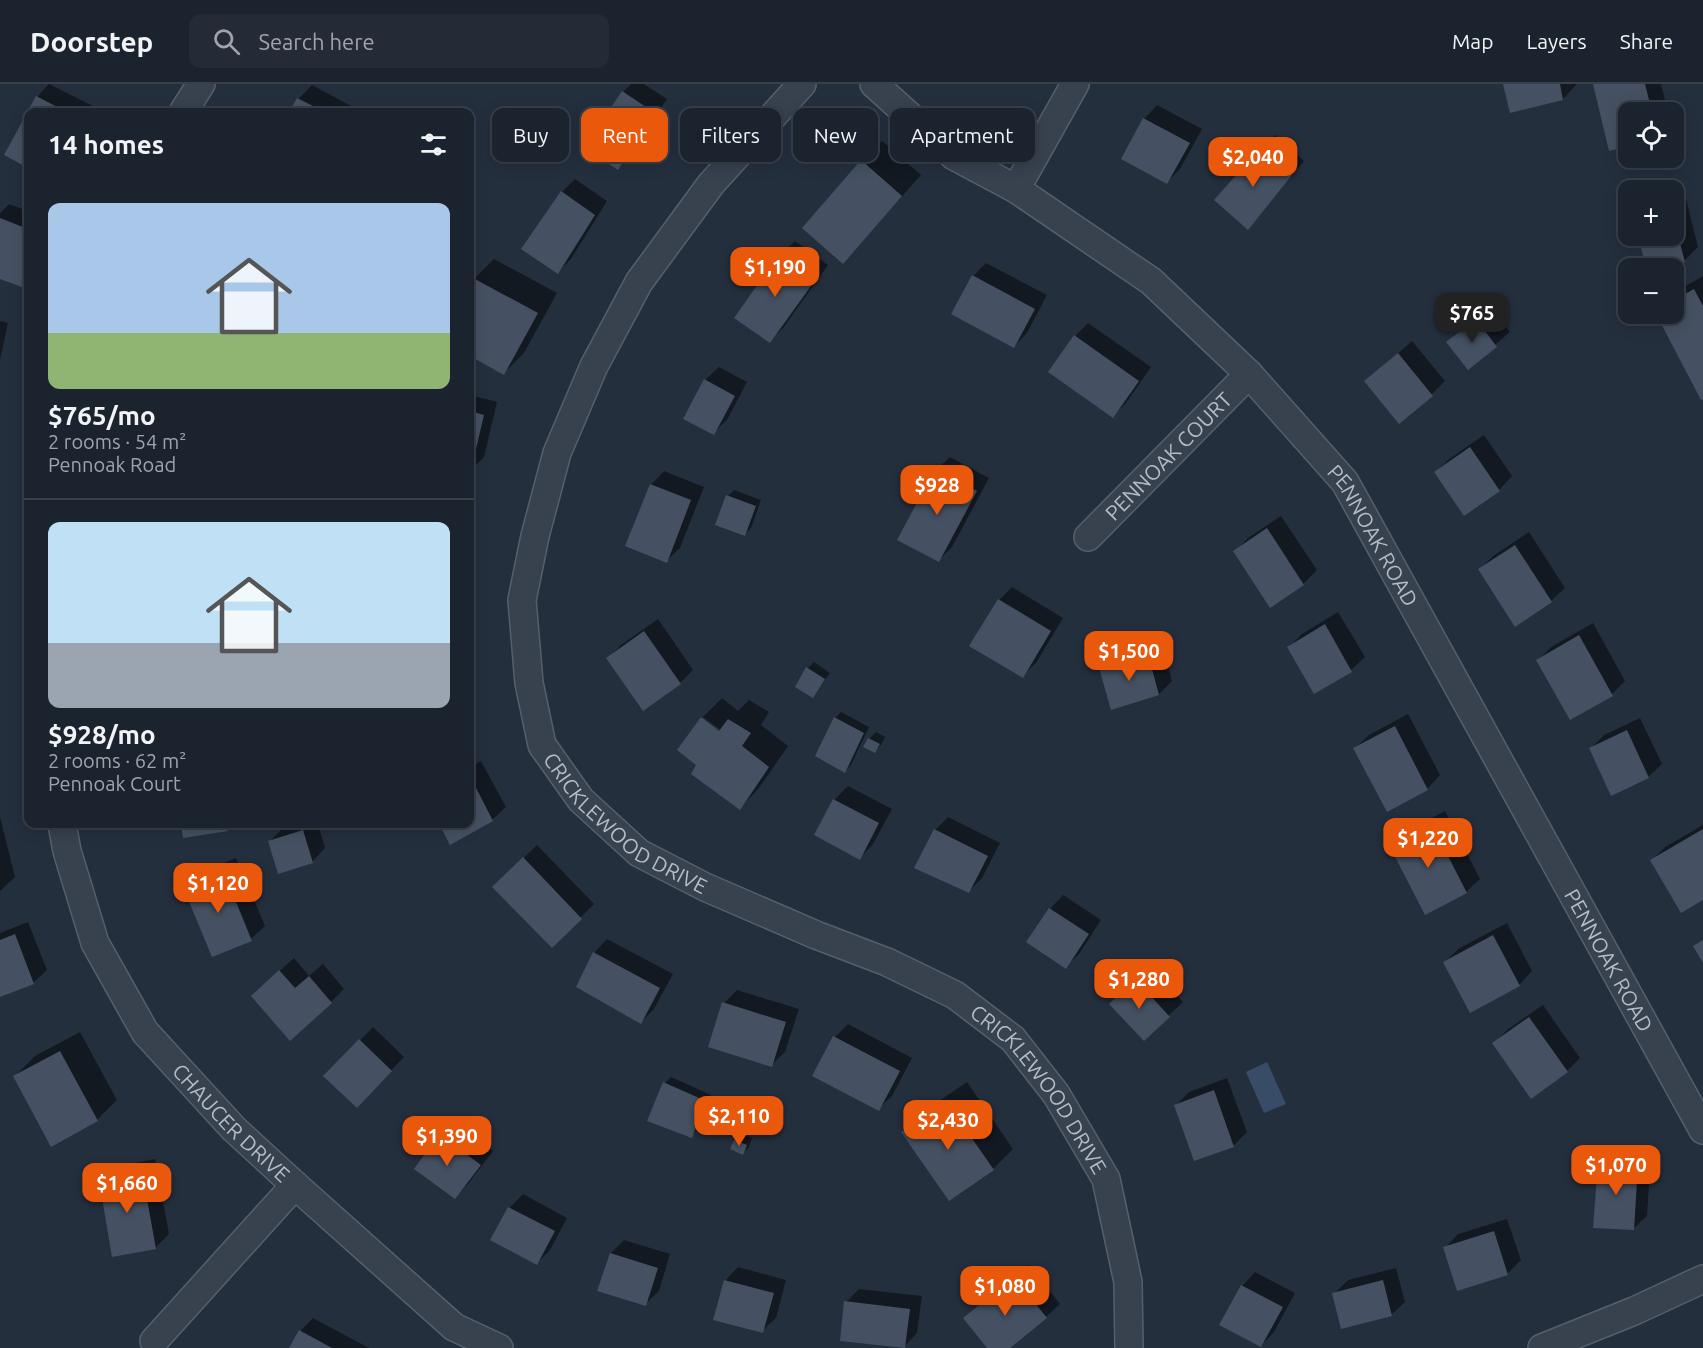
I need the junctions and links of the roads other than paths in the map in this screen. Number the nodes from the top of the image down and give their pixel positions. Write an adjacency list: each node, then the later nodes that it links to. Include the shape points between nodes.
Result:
1 (201, 84): 5 (street)
2 (802, 84): 15 (street, CRICKLEWOOD DRIVE, via 711,184 639,282 594,366 557,453 522,600 529,683 542,745 580,800 639,853 705,887 887,962 955,995 1013,1039 1056,1094 1106,1179 1128,1282)
3 (874, 84): 6 (street, PENNOAK ROAD, via 954,156)
4 (1075, 84): 6 (street)
5 (186, 108)
6 (1016, 189): 7 (street, PENNOAK ROAD, via 1151,281)
7 (1249, 374): 8 (street, PENNOAK COURT); 10 (street, PENNOAK ROAD, via 1345,482)
8 (1088, 537)
9 (63, 828): 11 (street, CHAUCER DRIVE, via 95,943 145,1032 234,1129)
10 (1703, 1130)
11 (295, 1185): 13 (street); 14 (street, CHAUCER DRIVE, via 454,1327)
12 (1703, 1279): 16 (street)
13 (154, 1341)
14 (499, 1348)
15 (1130, 1348)
16 (1542, 1348)

